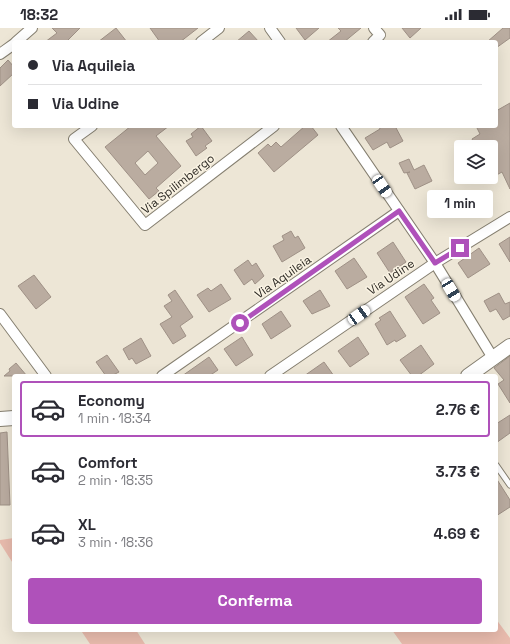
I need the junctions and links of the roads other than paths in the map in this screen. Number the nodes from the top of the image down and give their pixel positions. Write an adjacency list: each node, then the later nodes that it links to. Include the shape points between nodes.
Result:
1 (32, 28): 5 (street)
2 (219, 28): 6 (street)
3 (270, 28): 7 (street)
4 (374, 28): 8 (street, via 380,35)
5 (18, 40)
6 (204, 40)
7 (279, 40)
8 (375, 40)
9 (12, 45): 10 (street)
10 (0, 54)
11 (89, 128): 12 (street, Via Spilimbergo, via 74,139 145,225)
12 (271, 128)
13 (342, 128): 14 (street)
14 (399, 211): 16 (street); 21 (street, Via Aquileia)
15 (510, 217): 16 (street, Via Udine)
16 (435, 263): 19 (street); 22 (street, Via Udine)
17 (0, 314): 20 (street)
18 (510, 346): 19 (street)
19 (493, 358): 23 (street)
20 (45, 374)
21 (165, 374)
22 (273, 374)
23 (471, 374)
24 (12, 418): 25 (street)
25 (0, 419)
26 (498, 468): 27 (lane)
27 (510, 485)

